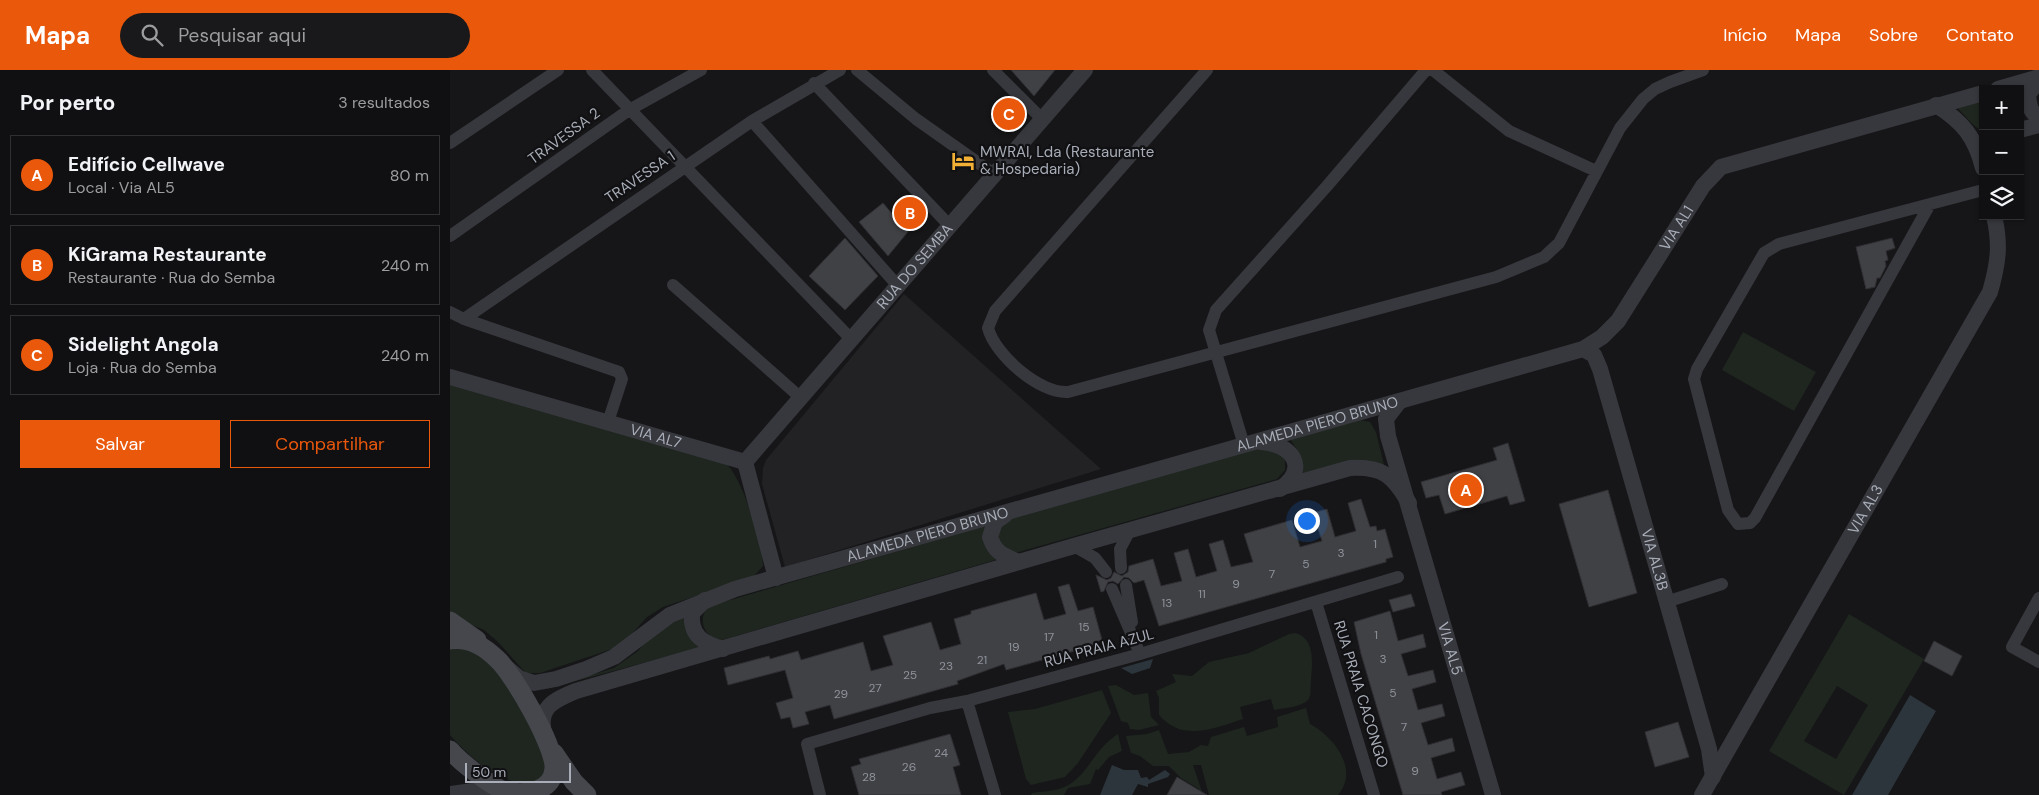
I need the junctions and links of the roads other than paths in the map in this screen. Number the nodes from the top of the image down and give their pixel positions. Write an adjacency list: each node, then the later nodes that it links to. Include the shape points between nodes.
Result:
1 (558, 70): 23 (street)
2 (592, 70): 17 (street)
3 (701, 70): 17 (street, TRAVESSA 2)
4 (840, 70): 13 (street, TRAVESSA 1)
5 (857, 70): 27 (street, via 916,119)
6 (993, 70): 19 (street)
7 (1085, 70): 19 (street, RUA DO SEMBA)
8 (1207, 70): 39 (street, via 995,311 988,328 994,345 1018,368 1040,386 1060,393)
9 (1426, 70): 39 (street, via 1216,310 1210,330)
10 (1433, 70): 26 (street, via 1508,131)
11 (1704, 70): 26 (street, via 1654,89 1620,128)
12 (2039, 79): 14 (street); 18 (street, via 2028,94 2029,106)
13 (814, 84): 20 (street, TRAVESSA 1); 31 (street)
14 (2014, 85)
15 (1979, 94): 16 (street, VIA AL1)
16 (1936, 105): 24 (street, via 1955,117 1968,132); 38 (street, VIA AL1, via 1721,167 1703,186 1618,322)
17 (629, 110): 25 (street); 32 (street, TRAVESSA 2)
18 (2039, 117)
19 (1042, 119): 27 (street, RUA DO SEMBA)
20 (752, 121): 25 (street, TRAVESSA 1); 34 (street)
21 (2039, 125): 22 (street)
22 (2024, 129)
23 (450, 143)
24 (1979, 153)
25 (684, 167): 36 (street, TRAVESSA 1); 37 (street)
26 (1596, 171): 39 (street, via 1558,243 1544,257 1527,266)
27 (994, 174): 31 (street, RUA DO SEMBA)
28 (1979, 191): 29 (street)
29 (1930, 204): 29 (street, via 1778,244 1764,253 1694,379 1728,510 1738,524 1750,523 1755,518)
30 (1995, 220): 73 (street, VIA AL3, via 1998,263 1990,292)
31 (950, 226): 34 (street, RUA DO SEMBA)
32 (450, 236)
33 (673, 286): 41 (street)
34 (898, 286): 37 (street, RUA DO SEMBA)
35 (450, 312): 36 (street)
36 (464, 319): 43 (street, via 619,372 622,379)
37 (852, 340): 41 (street, RUA DO SEMBA)
38 (1583, 349): 42 (street, VIA AL1); 62 (street, VIA AL3B, via 1594,355 1600,369)
39 (1215, 352): 44 (street)
40 (450, 377): 43 (street, VIA AL7)
41 (801, 398): 45 (street, RUA DO SEMBA)
42 (1399, 402): 44 (street, ALAMEDA PIERO BRUNO); 47 (street, ALAMEDA PIERO BRUNO, via 1390,411 1386,424)
43 (608, 422): 45 (street, VIA AL7)
44 (1251, 443): 46 (street, via 1273,442 1285,447 1294,459 1295,471 1290,482); 48 (street, ALAMEDA PIERO BRUNO)
45 (745, 462): 54 (street)
46 (1278, 490): 47 (street, via 1350,468 1360,468 1382,471 1397,482); 49 (street)
47 (1408, 503): 80 (street, VIA AL5)
48 (1006, 514): 51 (street, via 995,522 990,537 1001,556); 54 (street, ALAMEDA PIERO BRUNO)
49 (1130, 530): 50 (street); 52 (street, via 1120,549)
50 (1074, 546): 51 (street); 53 (street, via 1095,558)
51 (1019, 562): 66 (street)
52 (1121, 568)
53 (1106, 572)
54 (776, 578): 60 (street, ALAMEDA PIERO BRUNO)
55 (1398, 578): 61 (street, RUA PRAIA AZUL)
56 (1722, 584): 62 (street)
57 (1126, 585): 65 (street)
58 (1112, 589): 65 (street)
59 (2039, 598): 69 (street, via 2012,647)
60 (707, 599): 66 (street, via 692,613 694,631 699,640); 68 (street, ALAMEDA PIERO BRUNO, via 659,622 614,657 556,679 534,683 526,681)
61 (1316, 602): 67 (street, RUA PRAIA AZUL); 79 (street, RUA PRAIA CACONGO)
62 (1666, 602): 73 (street, VIA AL3B, via 1709,749)
63 (450, 621): 68 (main road, via 483,644)
64 (450, 640): 68 (main road, via 463,639 478,644)
65 (1135, 640): 67 (street)
66 (723, 649): 71 (street, via 562,697 548,705 543,716 542,728)
67 (1140, 654): 70 (street, RUA PRAIA AZUL)
68 (498, 660): 71 (main road, via 520,690)
69 (2039, 662)
70 (967, 701): 77 (street, RUA PRAIA AZUL, via 930,708 807,744); 78 (street)
71 (548, 743): 74 (main road, via 554,768 546,787 527,795); 76 (main road)
72 (450, 750): 74 (main road)
73 (1713, 777): 81 (street, VIA AL3)
74 (509, 793): 75 (street, via 480,790)
75 (450, 794)
76 (587, 795)
77 (820, 795)
78 (995, 795)
79 (1374, 795)
80 (1493, 795)
81 (1702, 795)

